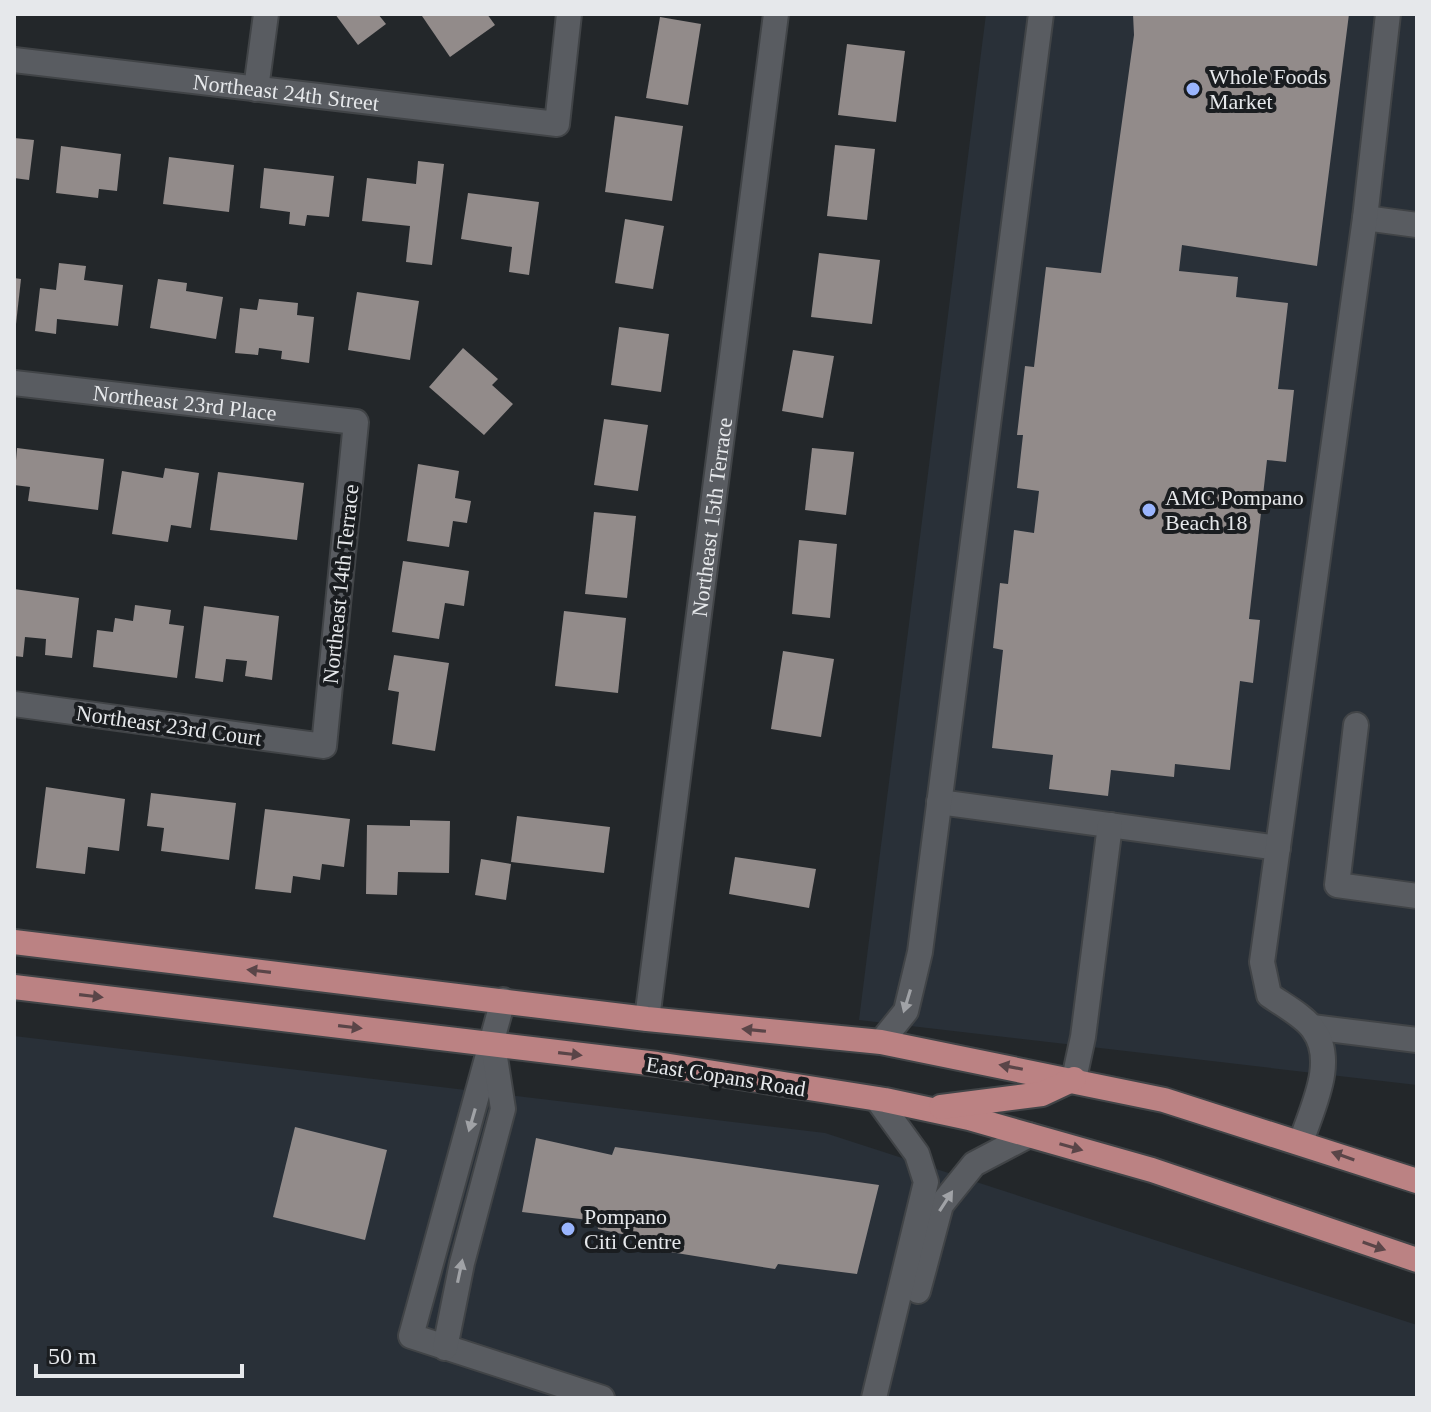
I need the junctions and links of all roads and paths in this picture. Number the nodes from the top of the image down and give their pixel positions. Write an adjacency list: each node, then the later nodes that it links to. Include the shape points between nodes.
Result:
1 (266, 14): 7 (street)
2 (569, 14): 7 (street, Northeast 24th Street, via 557,124)
3 (776, 14): 24 (street, Northeast 15th Terrace)
4 (1041, 14): 15 (street)
5 (1388, 14): 8 (street)
6 (14, 60): 7 (street, Northeast 24th Street)
7 (256, 89)
8 (1365, 218): 9 (street); 17 (street)
9 (1417, 225)
10 (14, 383): 11 (street, Northeast 23rd Place)
11 (356, 422): 14 (street, Northeast 14th Terrace)
12 (14, 704): 14 (street, Northeast 23rd Court)
13 (1356, 725): 18 (street, via 1337,885)
14 (324, 746)
15 (939, 802): 16 (street); 27 (street, one-way to 27, via 920,952 906,1011)
16 (1110, 825): 17 (street); 29 (street)
17 (1278, 848): 25 (street, via 1262,962 1269,995)
18 (1417, 896)
19 (14, 942): 20 (main road, East Copans Road)
20 (55, 947): 21 (main road); 23 (main road, East Copans Road, one-way to 20)
21 (14, 961)
22 (14, 987): 28 (main road, East Copans Road, one-way to 28)
23 (503, 1000): 24 (main road, East Copans Road); 28 (street)
24 (647, 1019): 27 (main road, East Copans Road, one-way to 24)
25 (1312, 1027): 26 (street); 33 (street, via 1324,1049 1321,1080)
26 (1417, 1040)
27 (881, 1042): 29 (main road, East Copans Road, one-way to 27)
28 (493, 1044): 30 (main road, East Copans Road, one-way to 30); 37 (street, one-way to 28, via 503,1109); 37 (street, one-way to 37, via 411,1336)
29 (1074, 1079): 31 (main road, via 1042,1094); 33 (main road, East Copans Road)
30 (877, 1099): 31 (main road, East Copans Road); 36 (street, via 917,1154 926,1182)
31 (927, 1109): 32 (main road, East Copans Road)
32 (1029, 1135): 35 (main road, East Copans Road, one-way to 35, via 1152,1170); 36 (street, one-way to 32, via 916,1298 941,1205 974,1164)
33 (1301, 1142): 34 (main road, East Copans Road, one-way to 33)
34 (1417, 1181)
35 (1417, 1260)
36 (895, 1321): 39 (street)
37 (445, 1348): 38 (street)
38 (602, 1398)
39 (874, 1398)

